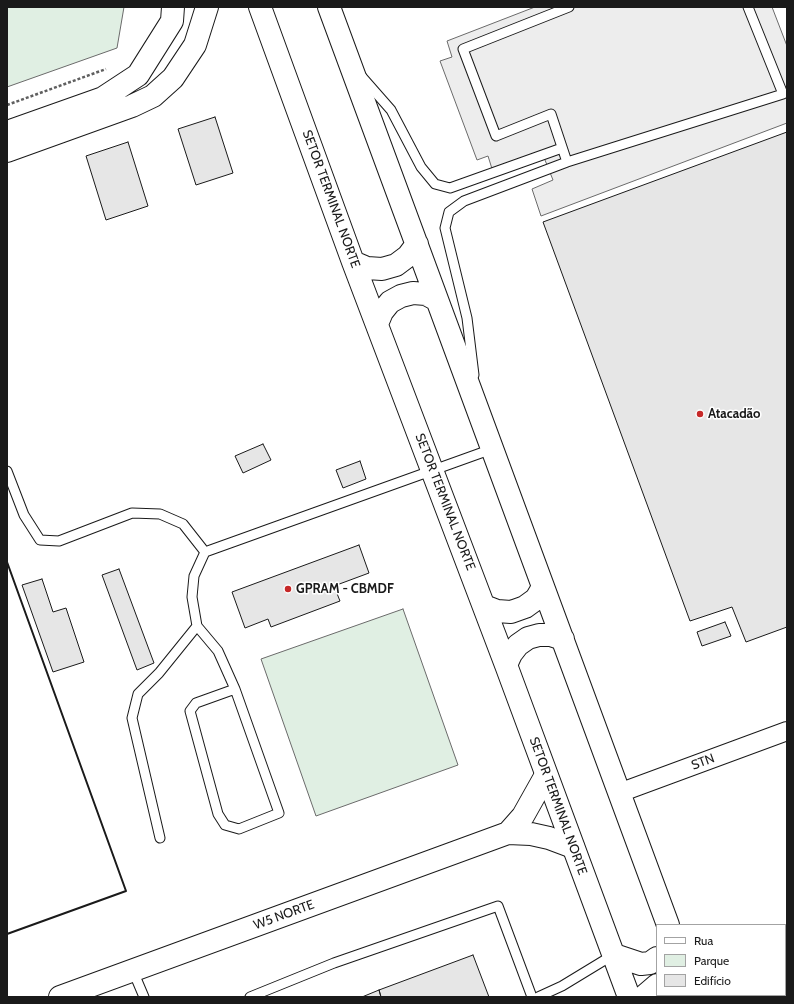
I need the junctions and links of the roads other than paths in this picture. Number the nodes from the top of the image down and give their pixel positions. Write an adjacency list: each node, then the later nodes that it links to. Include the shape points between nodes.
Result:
1 (173, 7): 8 (main road, via 172,21 138,75 103,98)
2 (207, 7): 10 (main road, via 195,45 173,78 153,96)
3 (260, 7): 13 (main road, SETOR TERMINAL NORTE)
4 (329, 7): 7 (main road)
5 (569, 7): 9 (lane, via 463,49 496,136 551,114)
6 (748, 7): 11 (lane, via 783,94)
7 (349, 62): 9 (lane, via 391,110 422,167 435,184 450,188); 12 (main road)
8 (7, 132)
9 (562, 148): 11 (lane)
10 (7, 151)
11 (566, 162): 16 (lane, via 464,201 449,212 444,228 467,318)
12 (417, 244): 13 (main road, via 408,256 396,265 382,269 367,268); 14 (main road)
13 (353, 262): 15 (main road, SETOR TERMINAL NORTE)
14 (437, 300): 15 (main road, via 426,294 413,293 401,296 390,302); 16 (main road)
15 (377, 324): 19 (main road, SETOR TERMINAL NORTE)
16 (477, 408): 17 (main road)
17 (492, 450): 19 (lane); 21 (main road)
18 (7, 471): 20 (lane, via 24,515 40,540 59,541 132,513 160,514 183,524)
19 (433, 471): 20 (lane); 22 (main road, SETOR TERMINAL NORTE)
20 (205, 552): 23 (lane, via 194,576 192,598)
21 (543, 587): 22 (main road, via 536,599 525,607 511,612 497,611); 24 (main road)
22 (484, 606): 25 (main road, SETOR TERMINAL NORTE)
23 (197, 626): 26 (lane, via 218,651); 31 (lane, via 159,674 138,694 132,718)
24 (563, 639): 25 (main road, via 551,635 528,638 518,644); 29 (main road)
25 (506, 665): 28 (main road, SETOR TERMINAL NORTE)
26 (235, 689): 26 (lane, via 196,703 190,711 218,814 225,825 239,829 279,813)
27 (787, 731): 29 (street, STN)
28 (546, 775): 30 (main road, W5 NORTE, via 523,816); 32 (main road, SETOR TERMINAL NORTE)
29 (619, 793): 33 (main road)
30 (508, 833): 32 (main road, W5 NORTE, via 531,834); 36 (main road, W5 NORTE)
31 (160, 838)
32 (573, 847): 34 (main road, SETOR TERMINAL NORTE)
33 (668, 924)
34 (614, 954): 35 (main road, via 640,964 650,963); 43 (lane, via 562,986); 44 (main road, SETOR TERMINAL NORTE)
35 (656, 959)
36 (133, 971): 38 (main road, W5 NORTE); 40 (lane)
37 (656, 986): 45 (main road)
38 (93, 991): 39 (main road, W5 NORTE)
39 (60, 997)
40 (144, 997)
41 (250, 997): 42 (lane, via 334,963 498,906)
42 (532, 997)
43 (538, 997)
44 (630, 997)
45 (643, 997)

